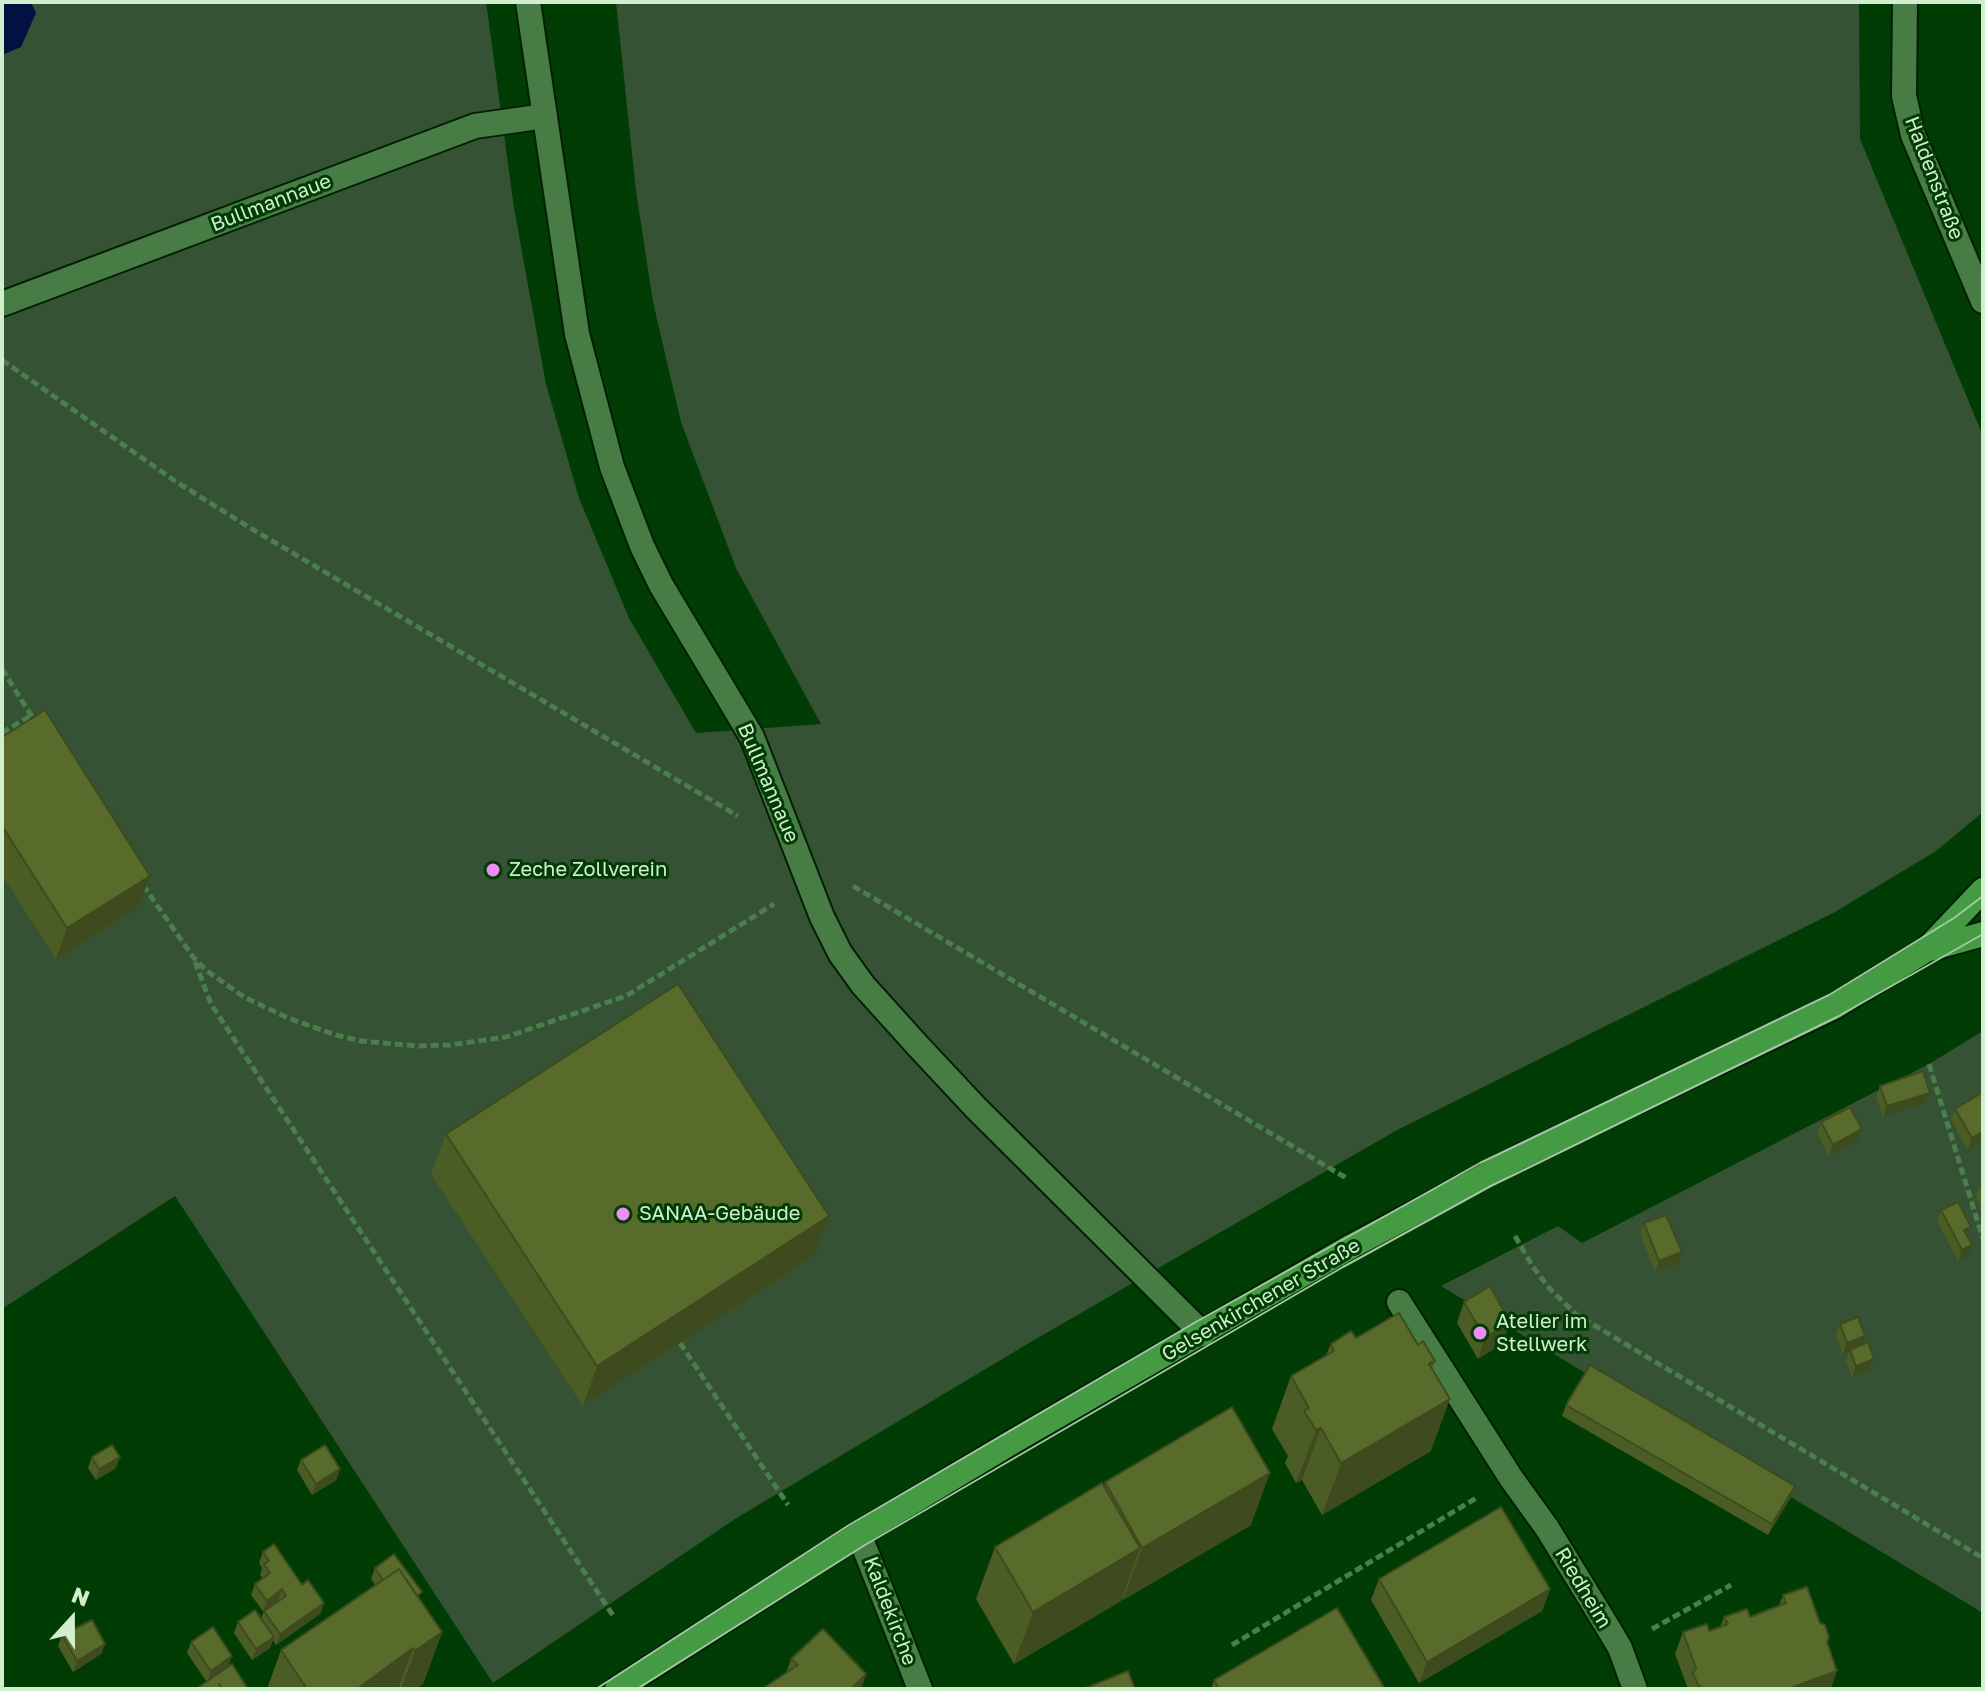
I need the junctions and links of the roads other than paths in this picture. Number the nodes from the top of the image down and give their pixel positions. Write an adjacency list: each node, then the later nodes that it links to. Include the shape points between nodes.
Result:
1 (528, 2): 3 (street, Bullmannaue)
2 (1905, 2): 4 (street, Haldenstraße, via 1904,96 1913,135)
3 (545, 116): 5 (street, Bullmannaue, via 475,126); 10 (street, Bullmannaue, via 577,334 612,467 661,585 752,737 840,953 976,1108)
4 (1983, 301)
5 (2, 304)
6 (1983, 890): 8 (main road, Gelsenkirchener Straße)
7 (1983, 934): 8 (main road, Gelsenkirchener Straße)
8 (1926, 950): 10 (main road, Gelsenkirchener Straße, via 1834,1007 1514,1160 1352,1246)
9 (1399, 1302): 14 (street, Riedheim, via 1547,1528 1620,1648)
10 (1203, 1334): 11 (main road, Gelsenkirchener Straße)
11 (859, 1534): 12 (main road, Gelsenkirchener Straße); 13 (street, Kaldekirche)
12 (617, 1689)
13 (920, 1689)
14 (1635, 1689)

